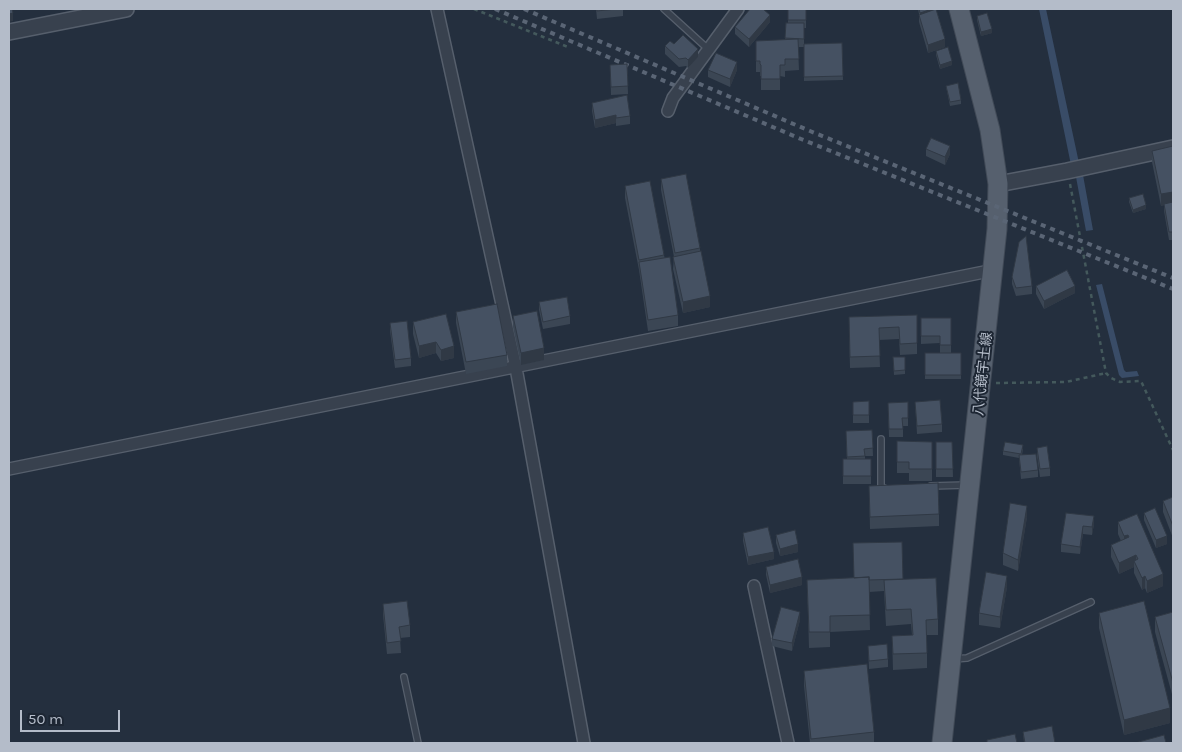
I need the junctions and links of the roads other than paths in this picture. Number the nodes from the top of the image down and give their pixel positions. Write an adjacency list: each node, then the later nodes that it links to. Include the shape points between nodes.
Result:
1 (126, 9): 6 (street)
2 (438, 9): 12 (street)
3 (664, 9): 7 (lane)
4 (738, 9): 7 (street)
5 (959, 9): 10 (main road, 八代鏡宇土線, via 990,130)
6 (9, 32)
7 (708, 49): 8 (street, via 673,98)
8 (668, 111)
9 (1173, 148): 10 (street)
10 (998, 184): 11 (main road, 八代鏡宇土線)
11 (994, 270): 12 (street); 15 (main road, 八代鏡宇土線)
12 (516, 368): 14 (street); 23 (street)
13 (881, 439): 17 (lane, via 881,488)
14 (9, 469)
15 (971, 485): 16 (lane); 20 (main road, 八代鏡宇土線)
16 (926, 486)
17 (890, 487)
18 (754, 586): 24 (street)
19 (1091, 602): 20 (lane, via 967,658)
20 (952, 659): 25 (main road, 八代鏡宇土線)
21 (404, 677): 22 (lane)
22 (418, 743)
23 (584, 743)
24 (788, 743)
25 (942, 743)

